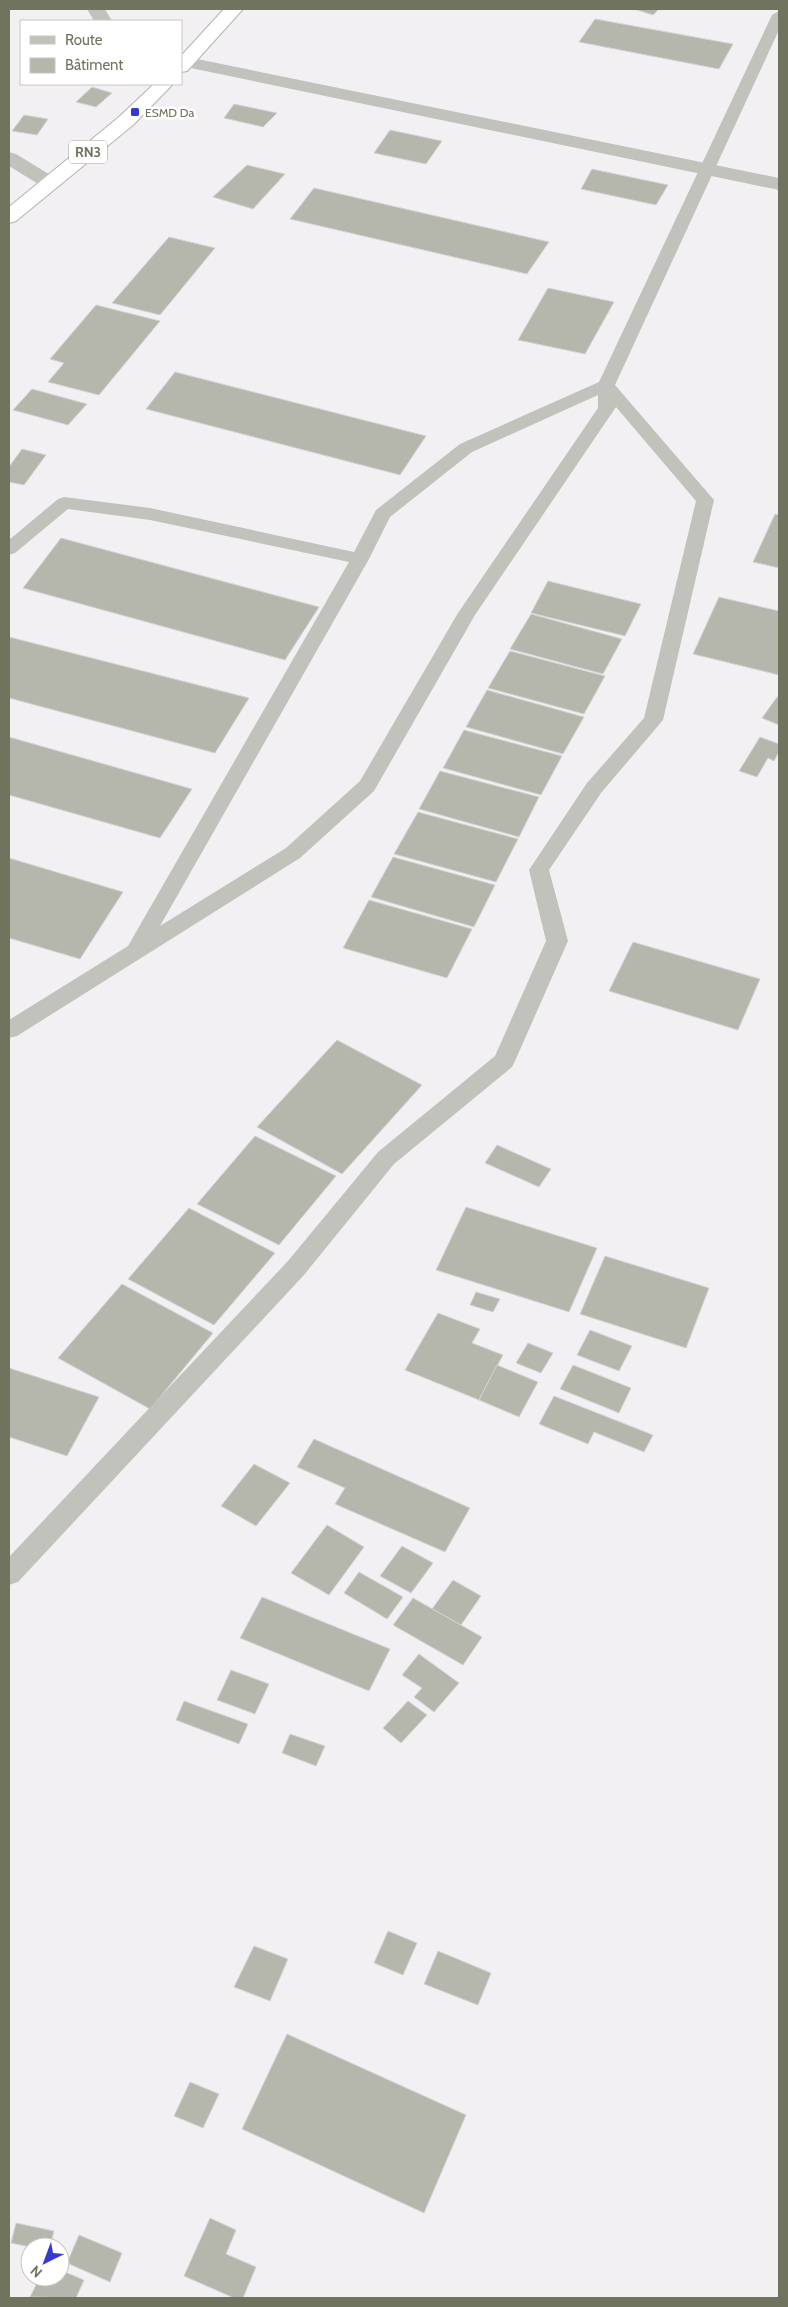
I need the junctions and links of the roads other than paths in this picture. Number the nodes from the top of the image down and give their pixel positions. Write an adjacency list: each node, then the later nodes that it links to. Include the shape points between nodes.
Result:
1 (96, 9): 4 (street)
2 (234, 9): 5 (highway)
3 (779, 15): 8 (lane)
4 (102, 20)
5 (183, 63): 8 (street)
6 (163, 85): 9 (highway, RN3, via 126,121)
7 (9, 158): 9 (street)
8 (706, 168): 10 (street); 12 (lane)
9 (50, 183): 11 (highway, RN3)
10 (779, 184)
11 (9, 217)
12 (606, 385): 14 (lane, via 466,448 382,514); 15 (lane, via 607,408 467,613 367,786 293,853); 17 (lane, via 705,500 653,720 594,788 538,870 557,941 504,1061 386,1158 296,1268)
13 (9, 550): 14 (lane, via 64,503 150,514)
14 (360, 559): 15 (lane)
15 (136, 950): 16 (lane)
16 (9, 1030)
17 (9, 1574)

